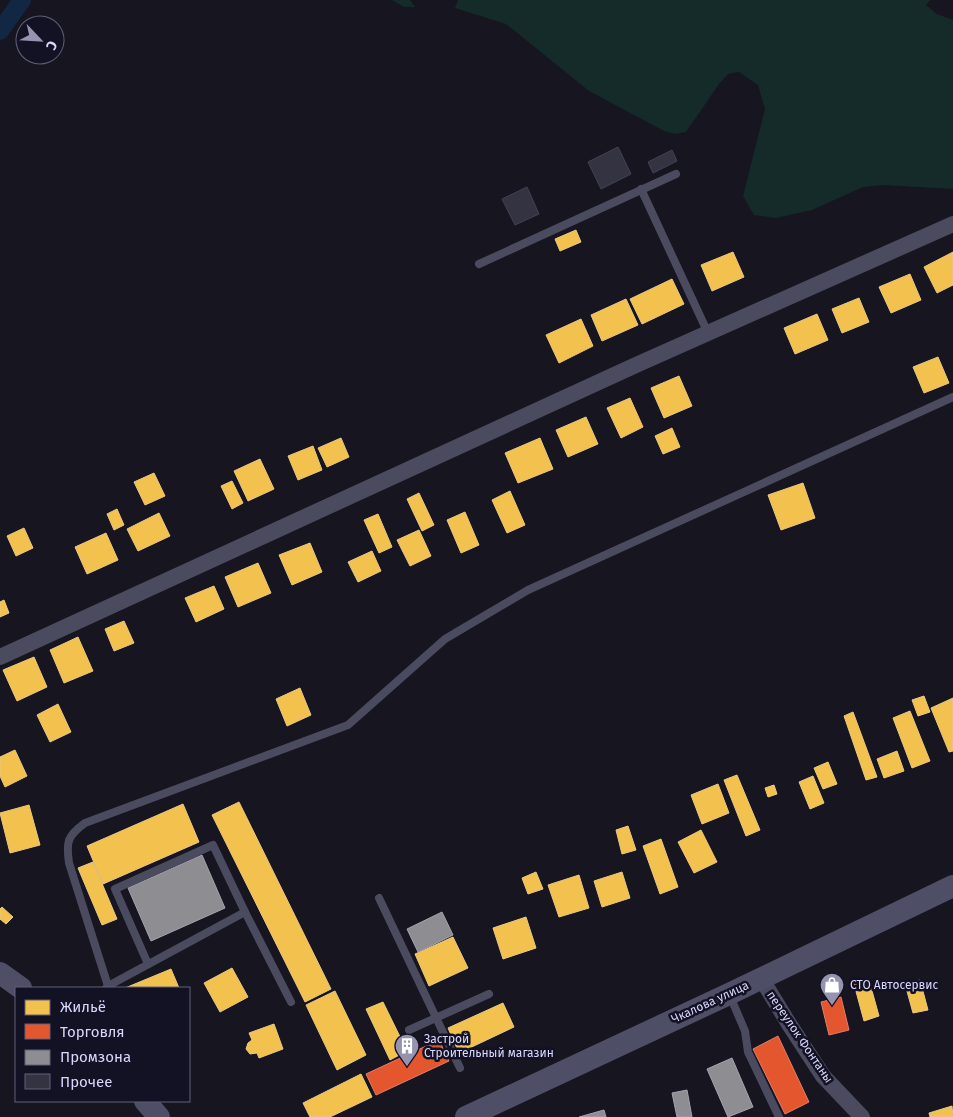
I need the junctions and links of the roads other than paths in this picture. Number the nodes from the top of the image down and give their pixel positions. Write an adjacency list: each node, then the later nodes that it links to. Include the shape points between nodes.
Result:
1 (676, 174): 2 (lane)
2 (641, 189): 4 (lane); 5 (lane)
3 (953, 224): 5 (street)
4 (479, 264)
5 (708, 333): 7 (street)
6 (953, 397): 15 (lane, via 528,590 444,639 348,725 85,823 74,832 67,846 69,863)
7 (0, 656)
8 (953, 886): 13 (main road, Чкалова улица)
9 (379, 898): 20 (lane)
10 (245, 912): 11 (lane); 11 (lane, via 213,846 115,889); 18 (lane)
11 (148, 964): 15 (lane)
12 (0, 973): 14 (main road)
13 (761, 978): 17 (main road, Чкалова улица); 25 (street, переулок Фонтаны, via 823,1076)
14 (21, 987)
15 (107, 987)
16 (489, 994): 19 (lane)
17 (729, 994): 23 (main road, Чкалова улица); 24 (lane, via 745,1031 748,1052)
18 (291, 1002)
19 (409, 1030)
20 (460, 1068)
21 (146, 1102): 22 (main road)
22 (159, 1117)
23 (466, 1117)
24 (779, 1117)
25 (862, 1117)

